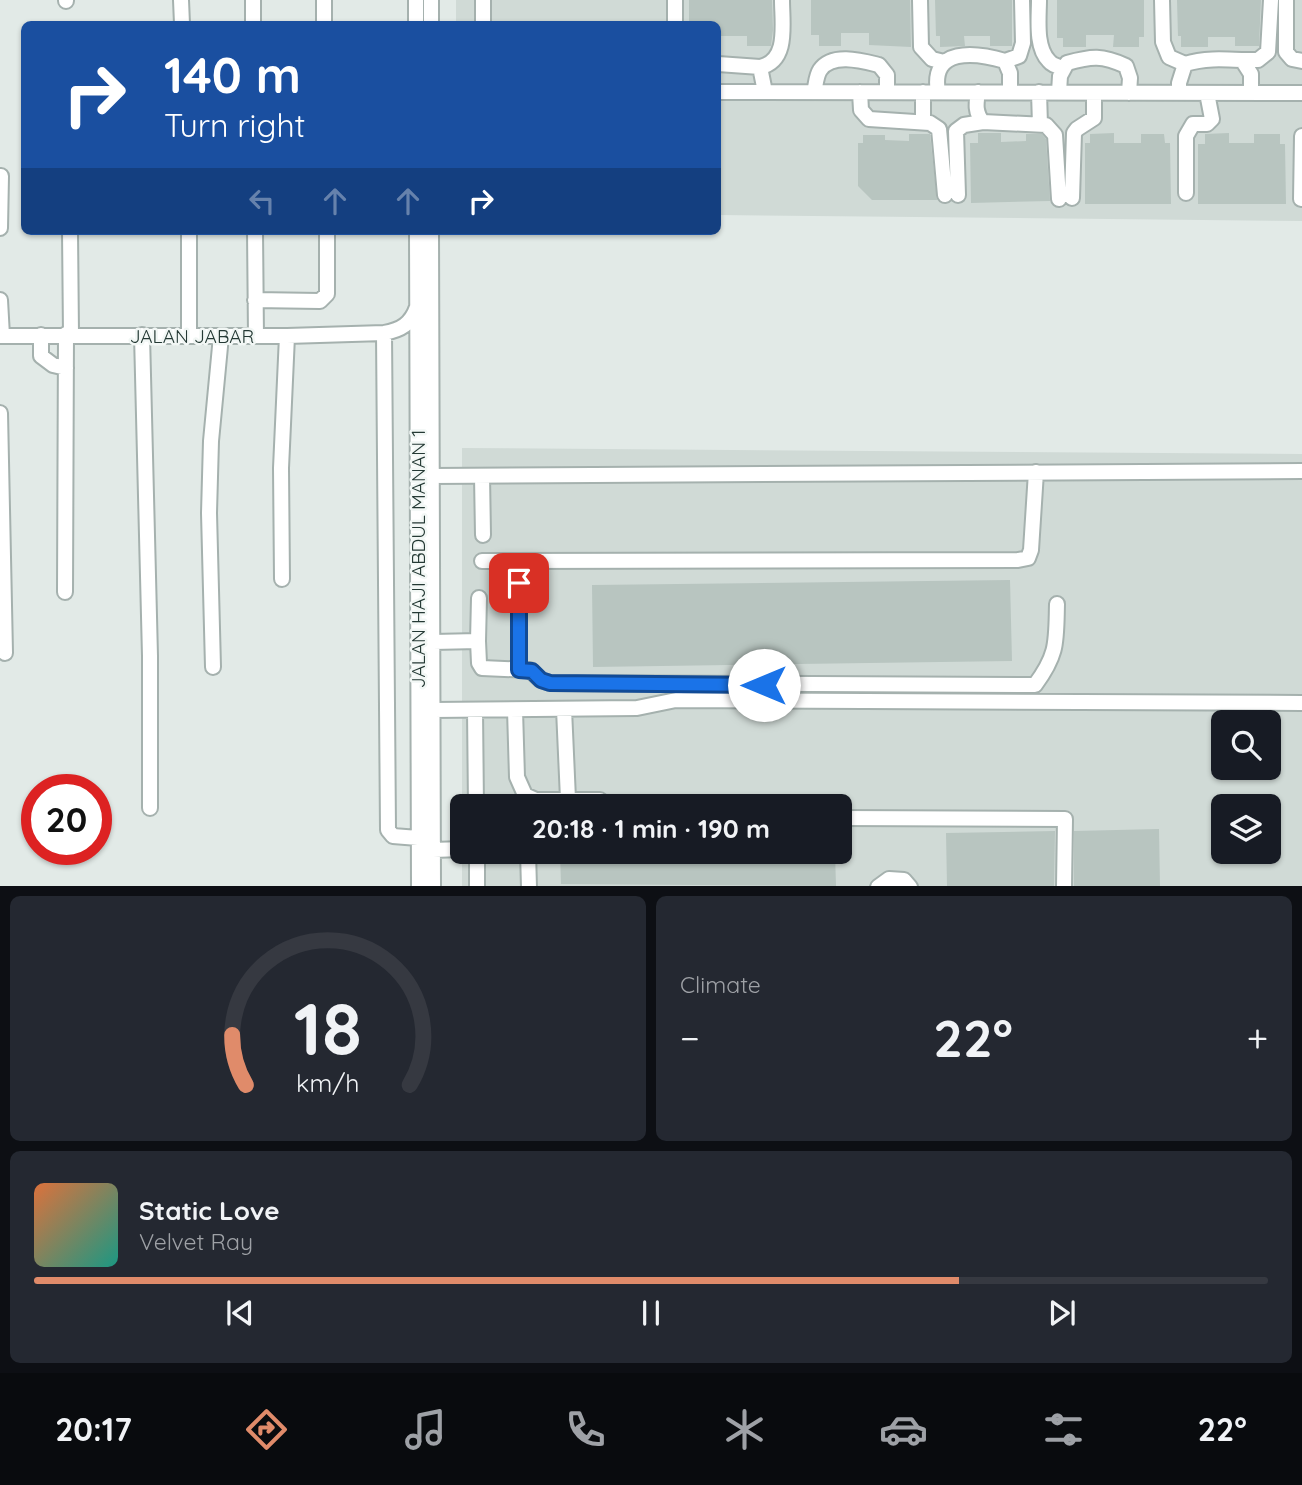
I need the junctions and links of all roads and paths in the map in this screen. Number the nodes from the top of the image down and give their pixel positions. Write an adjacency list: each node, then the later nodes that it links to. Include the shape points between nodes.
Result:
1 (181, 0): 15 (street)
2 (253, 0): 16 (street)
3 (324, 0): 17 (street)
4 (416, 0): 18 (street)
5 (431, 0): 19 (street)
6 (483, 0): 20 (street)
7 (675, 0): 21 (street)
8 (782, 0): 28 (street, via 779,55 771,64)
9 (920, 0): 25 (street, via 921,47)
10 (1023, 0): 23 (street, via 1019,56)
11 (1039, 0): 29 (street, via 1043,51 1050,63)
12 (1162, 0): 27 (street, via 1163,42 1169,57)
13 (1271, 0): 22 (street, via 1268,52 1258,60)
14 (1286, 0): 24 (street, via 1286,52)
15 (182, 21)
16 (253, 21)
17 (324, 21)
18 (416, 21)
19 (431, 21)
20 (483, 21)
21 (675, 21)
22 (1242, 60): 27 (street); 45 (street, via 1251,74)
23 (1004, 61): 25 (street, via 950,57); 38 (street, via 1010,73)
24 (1302, 61)
25 (944, 62): 36 (street, via 936,80)
26 (721, 64): 28 (street)
27 (1185, 64): 43 (street)
28 (761, 66): 31 (street)
29 (1064, 68): 40 (street); 42 (street, via 1068,62 1090,56 1109,58 1126,66)
30 (721, 92): 31 (street)
31 (765, 92): 32 (street)
32 (814, 92): 33 (street); 34 (street, via 821,69 843,60 880,65 887,75)
33 (860, 92): 34 (street); 47 (street, via 860,110 869,119)
34 (887, 92): 35 (street)
35 (923, 92): 36 (street); 47 (street)
36 (938, 92): 37 (street)
37 (978, 92): 38 (street); 48 (street, via 978,116)
38 (1010, 92): 39 (street)
39 (1039, 92): 40 (street); 49 (street)
40 (1059, 92): 41 (street)
41 (1094, 93): 42 (street); 49 (street, via 1094,118 1074,133 1065,199 1055,135)
42 (1129, 93): 43 (street)
43 (1179, 93): 44 (street)
44 (1207, 93): 45 (street); 52 (street, via 1212,119 1207,124 1193,124 1186,136)
45 (1251, 93): 46 (street)
46 (1302, 93)
47 (923, 122): 48 (street, via 939,129 952,195 956,131)
48 (983, 122): 49 (street)
49 (1040, 125)
50 (1302, 136): 53 (street)
51 (1, 176): 54 (street)
52 (1186, 192)
53 (1301, 199)
54 (0, 228)
55 (70, 235): 65 (street)
56 (189, 235): 69 (street)
57 (255, 235): 62 (street)
58 (327, 235): 62 (street, via 327,294 320,301)
59 (417, 235): 63 (street, JALAN HAJI ABDUL MANAN 1)
60 (432, 235): 78 (street, JALAN HAJI ABDUL MANAN 1)
61 (0, 300): 68 (street)
62 (255, 300): 71 (street)
63 (417, 305): 64 (street, via 406,325); 73 (street, JALAN HAJI ABDUL MANAN 1)
64 (384, 333): 72 (street, JALAN JABAR); 73 (street, via 406,339); 102 (street, via 388,830 393,836)
65 (69, 334): 66 (street, JALAN JABAR); 67 (street, JALAN JABAR); 74 (street)
66 (41, 335): 68 (street, JALAN JABAR); 74 (street, via 41,356)
67 (142, 335): 69 (street, JALAN JABAR); 100 (street)
68 (1, 336)
69 (189, 336): 70 (street, JALAN JABAR)
70 (221, 336): 71 (street, JALAN JABAR); 90 (street, via 209,513)
71 (256, 336): 72 (street, JALAN JABAR)
72 (287, 336): 82 (street)
73 (418, 358): 102 (street, JALAN HAJI ABDUL MANAN 1)
74 (66, 368): 84 (street)
75 (0, 413): 89 (street)
76 (1302, 471): 77 (street)
77 (1036, 472): 79 (street); 81 (street, via 1031,550 1028,558 1018,560)
78 (432, 476): 79 (street); 88 (street, JALAN HAJI ABDUL MANAN 1)
79 (482, 476): 80 (street)
80 (483, 535)
81 (482, 561)
82 (282, 579)
83 (519, 583): 91 (street)
84 (65, 592)
85 (479, 598): 87 (street)
86 (1057, 604): 91 (street, via 1055,646 1049,666 1035,685 550,683 532,671)
87 (478, 641): 88 (street); 91 (street, via 482,668)
88 (433, 642): 94 (street, JALAN HAJI ABDUL MANAN 1)
89 (5, 653)
90 (213, 667)
91 (519, 670)
92 (1302, 703): 93 (street, via 676,700 637,708)
93 (564, 709): 96 (street); 99 (street)
94 (433, 710): 95 (street); 104 (street, JALAN HAJI ABDUL MANAN 1)
95 (475, 710): 96 (street); 97 (street)
96 (515, 710): 98 (street, via 517,777)
97 (476, 794)
98 (524, 794)
99 (568, 794)
100 (150, 808)
101 (852, 818): 113 (street, via 1065,819)
102 (410, 838): 107 (street, JALAN HAJI ABDUL MANAN 1)
103 (450, 849): 104 (street)
104 (433, 850): 108 (street, JALAN HAJI ABDUL MANAN 1)
105 (477, 864): 109 (street)
106 (528, 864): 110 (street)
107 (419, 886)
108 (433, 886)
109 (477, 886)
110 (529, 886)
111 (879, 886): 112 (street, via 889,879 904,880)
112 (909, 886)
113 (1064, 886)

